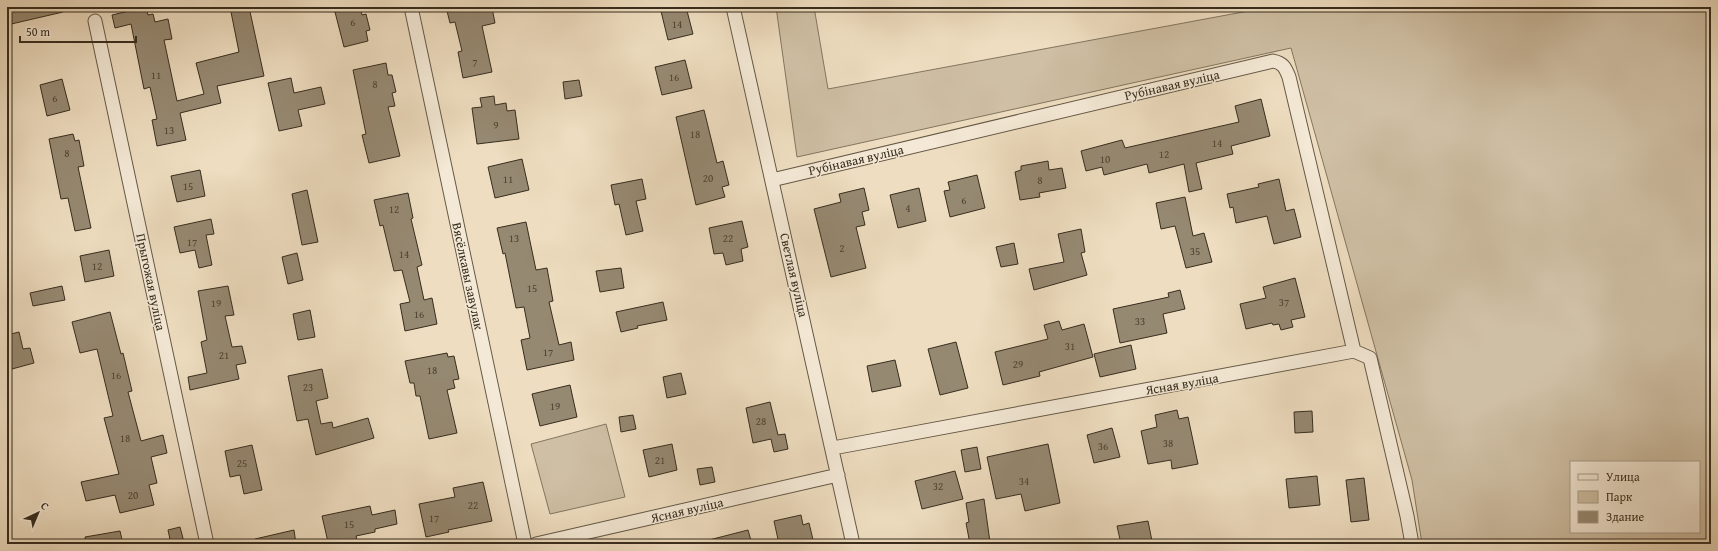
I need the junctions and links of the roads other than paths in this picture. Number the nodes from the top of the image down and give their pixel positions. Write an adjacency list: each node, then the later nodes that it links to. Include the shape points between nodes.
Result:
1 (411, 7): 9 (street, Вясёлкавы завулак)
2 (733, 7): 4 (street, Светлая вуліца)
3 (95, 21): 8 (street, Прыгожая вуліца)
4 (772, 180): 5 (street, Рубінавая вуліца, via 1272,61 1280,62 1289,77); 6 (street, Светлая вуліца)
5 (1354, 351): 6 (street, Ясная вуліца); 12 (street, via 1370,358)
6 (833, 448): 7 (street, Светлая вуліца)
7 (838, 476): 10 (street, Ясная вуліца); 11 (street, Светлая вуліца)
8 (207, 544)
9 (525, 544)
10 (536, 544)
11 (853, 544)
12 (1412, 544)

